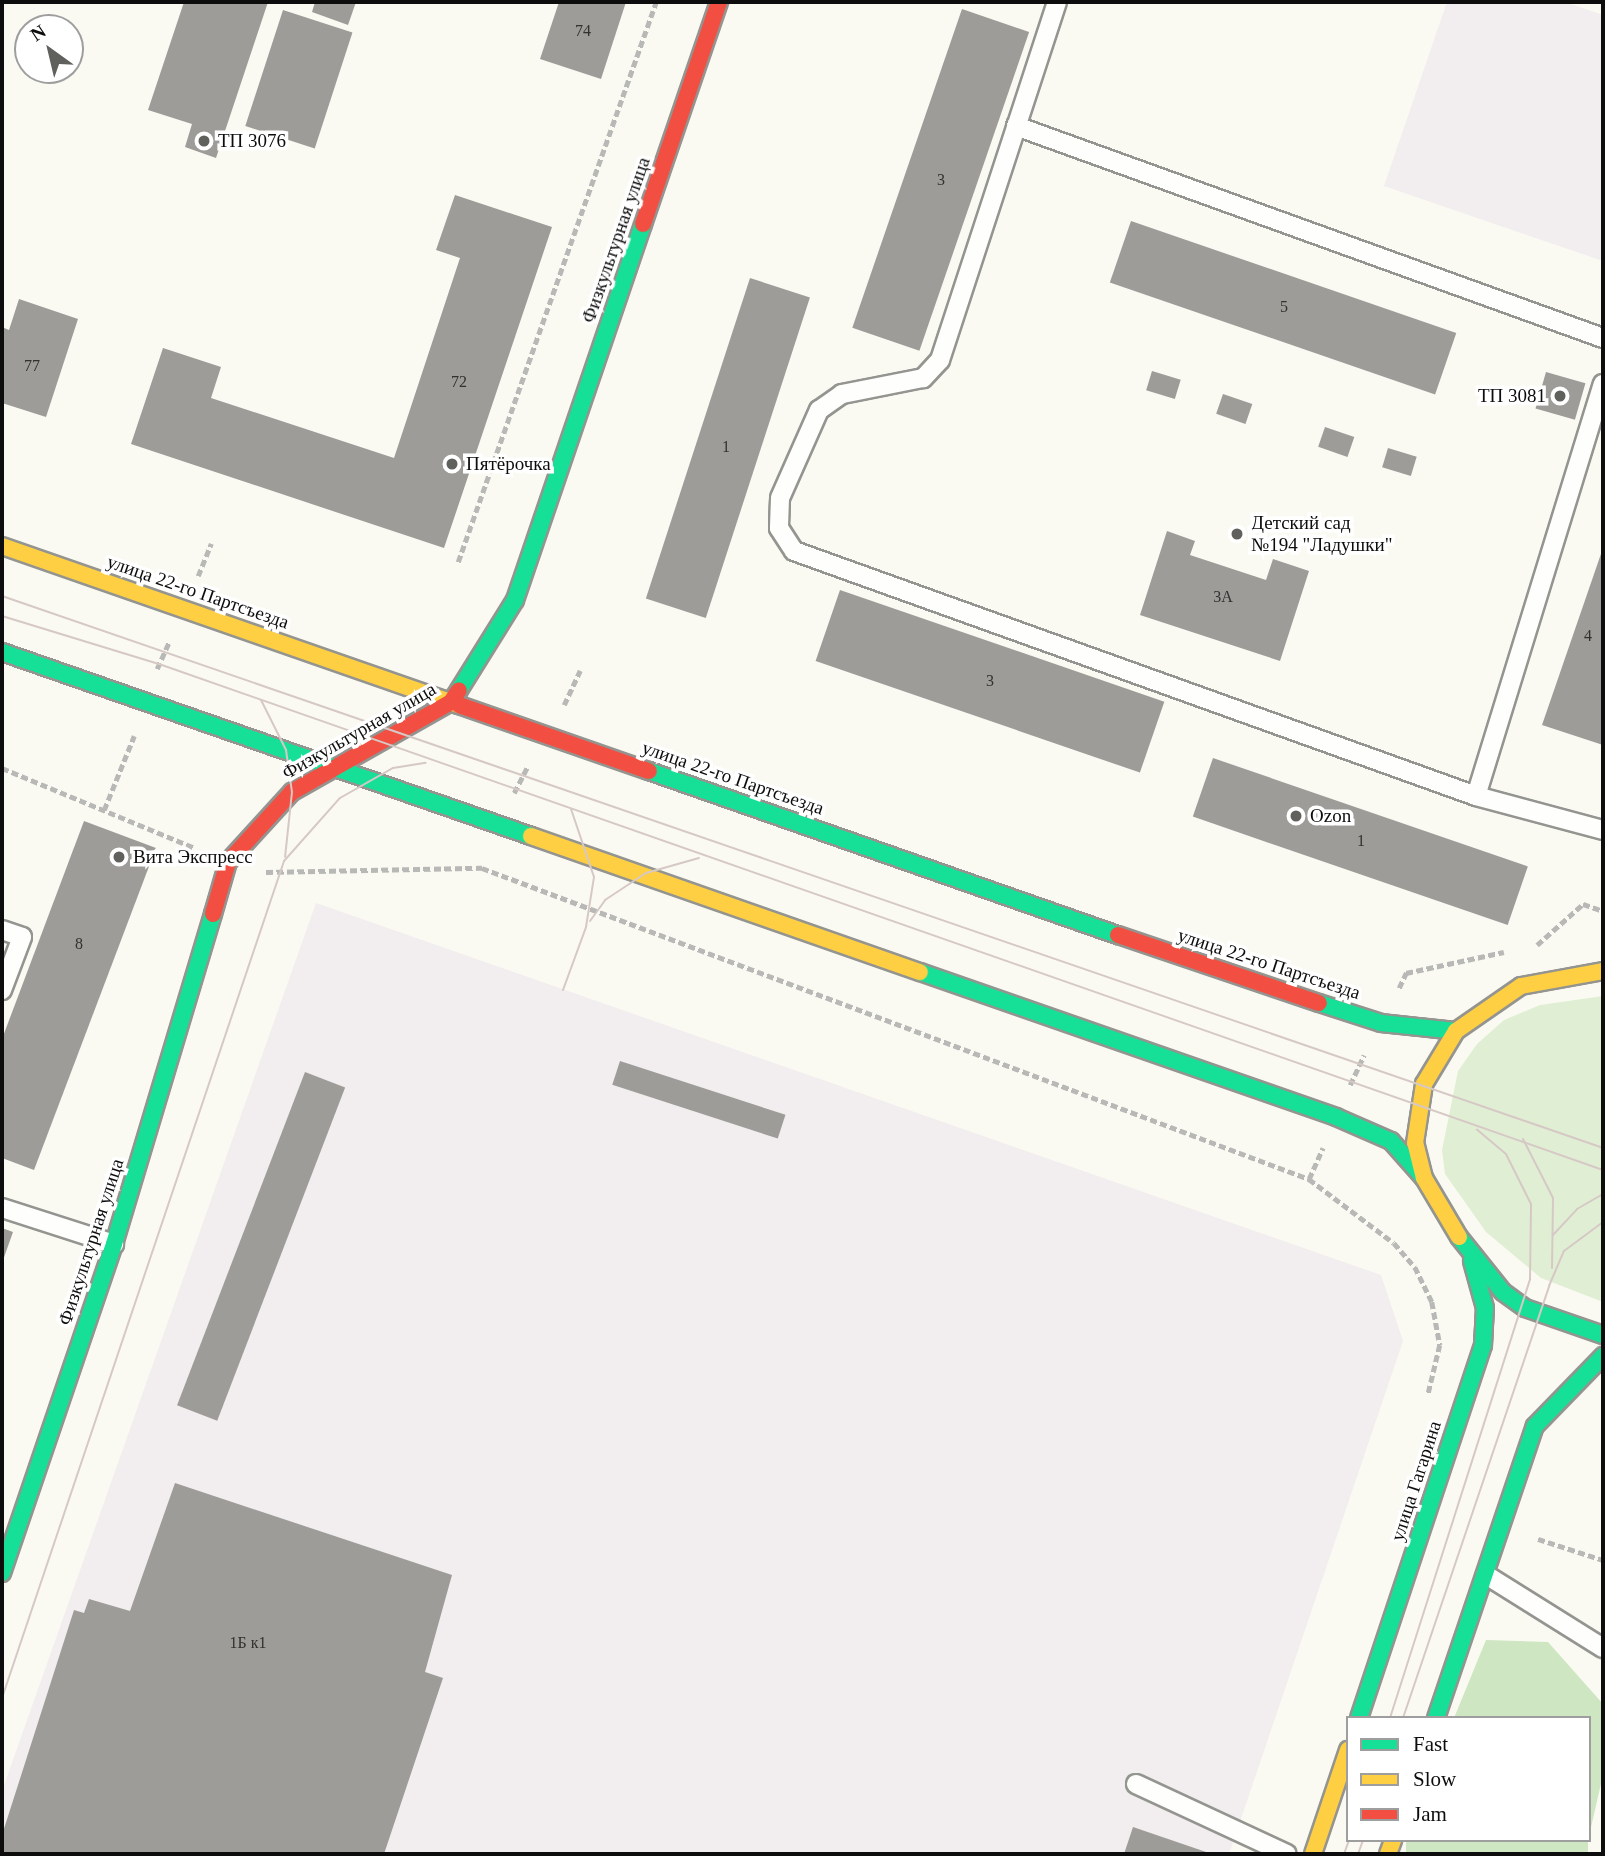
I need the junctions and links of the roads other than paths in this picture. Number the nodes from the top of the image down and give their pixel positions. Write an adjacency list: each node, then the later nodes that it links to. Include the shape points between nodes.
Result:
1 (719, 2): 8 (main road, Физкультурная улица, via 515,600)
2 (1057, 2): 3 (lane)
3 (1016, 126): 4 (lane); 10 (lane, via 940,360 923,378 842,394 819,410 808,429 780,498 779,528 794,551)
4 (1603, 338)
5 (1603, 384): 10 (lane)
6 (2, 546): 8 (main road, улица 22-го Партсъезда)
7 (2, 653): 9 (main road)
8 (451, 702): 9 (main road, Физкультурная улица); 15 (main road, улица 22-го Партсъезда, via 1251,981 1381,1023)
9 (333, 768): 16 (main road, via 1336,1117 1391,1141); 18 (main road, Физкультурная улица, via 292,792 228,862)
10 (1476, 796): 11 (lane)
11 (1603, 830)
12 (2, 930): 14 (lane, via 22,937)
13 (1603, 971): 15 (main road, via 1521,986)
14 (2, 990)
15 (1456, 1031): 16 (main road, via 1422,1093 1415,1143)
16 (1424, 1178): 19 (main road)
17 (2, 1208): 18 (lane)
18 (114, 1244): 22 (main road, Физкультурная улица)
19 (1471, 1255): 20 (main road, via 1525,1308); 25 (main road, улица Гагарина, via 1485,1308 1483,1345)
20 (1603, 1335)
21 (1603, 1356): 23 (main road, via 1535,1426)
22 (2, 1573)
23 (1486, 1575): 24 (lane); 26 (main road)
24 (1603, 1648)
25 (1360, 1716)
26 (1437, 1716)
27 (1346, 1756): 30 (main road)
28 (1136, 1784): 29 (lane)
29 (1287, 1854)
30 (1313, 1854)

